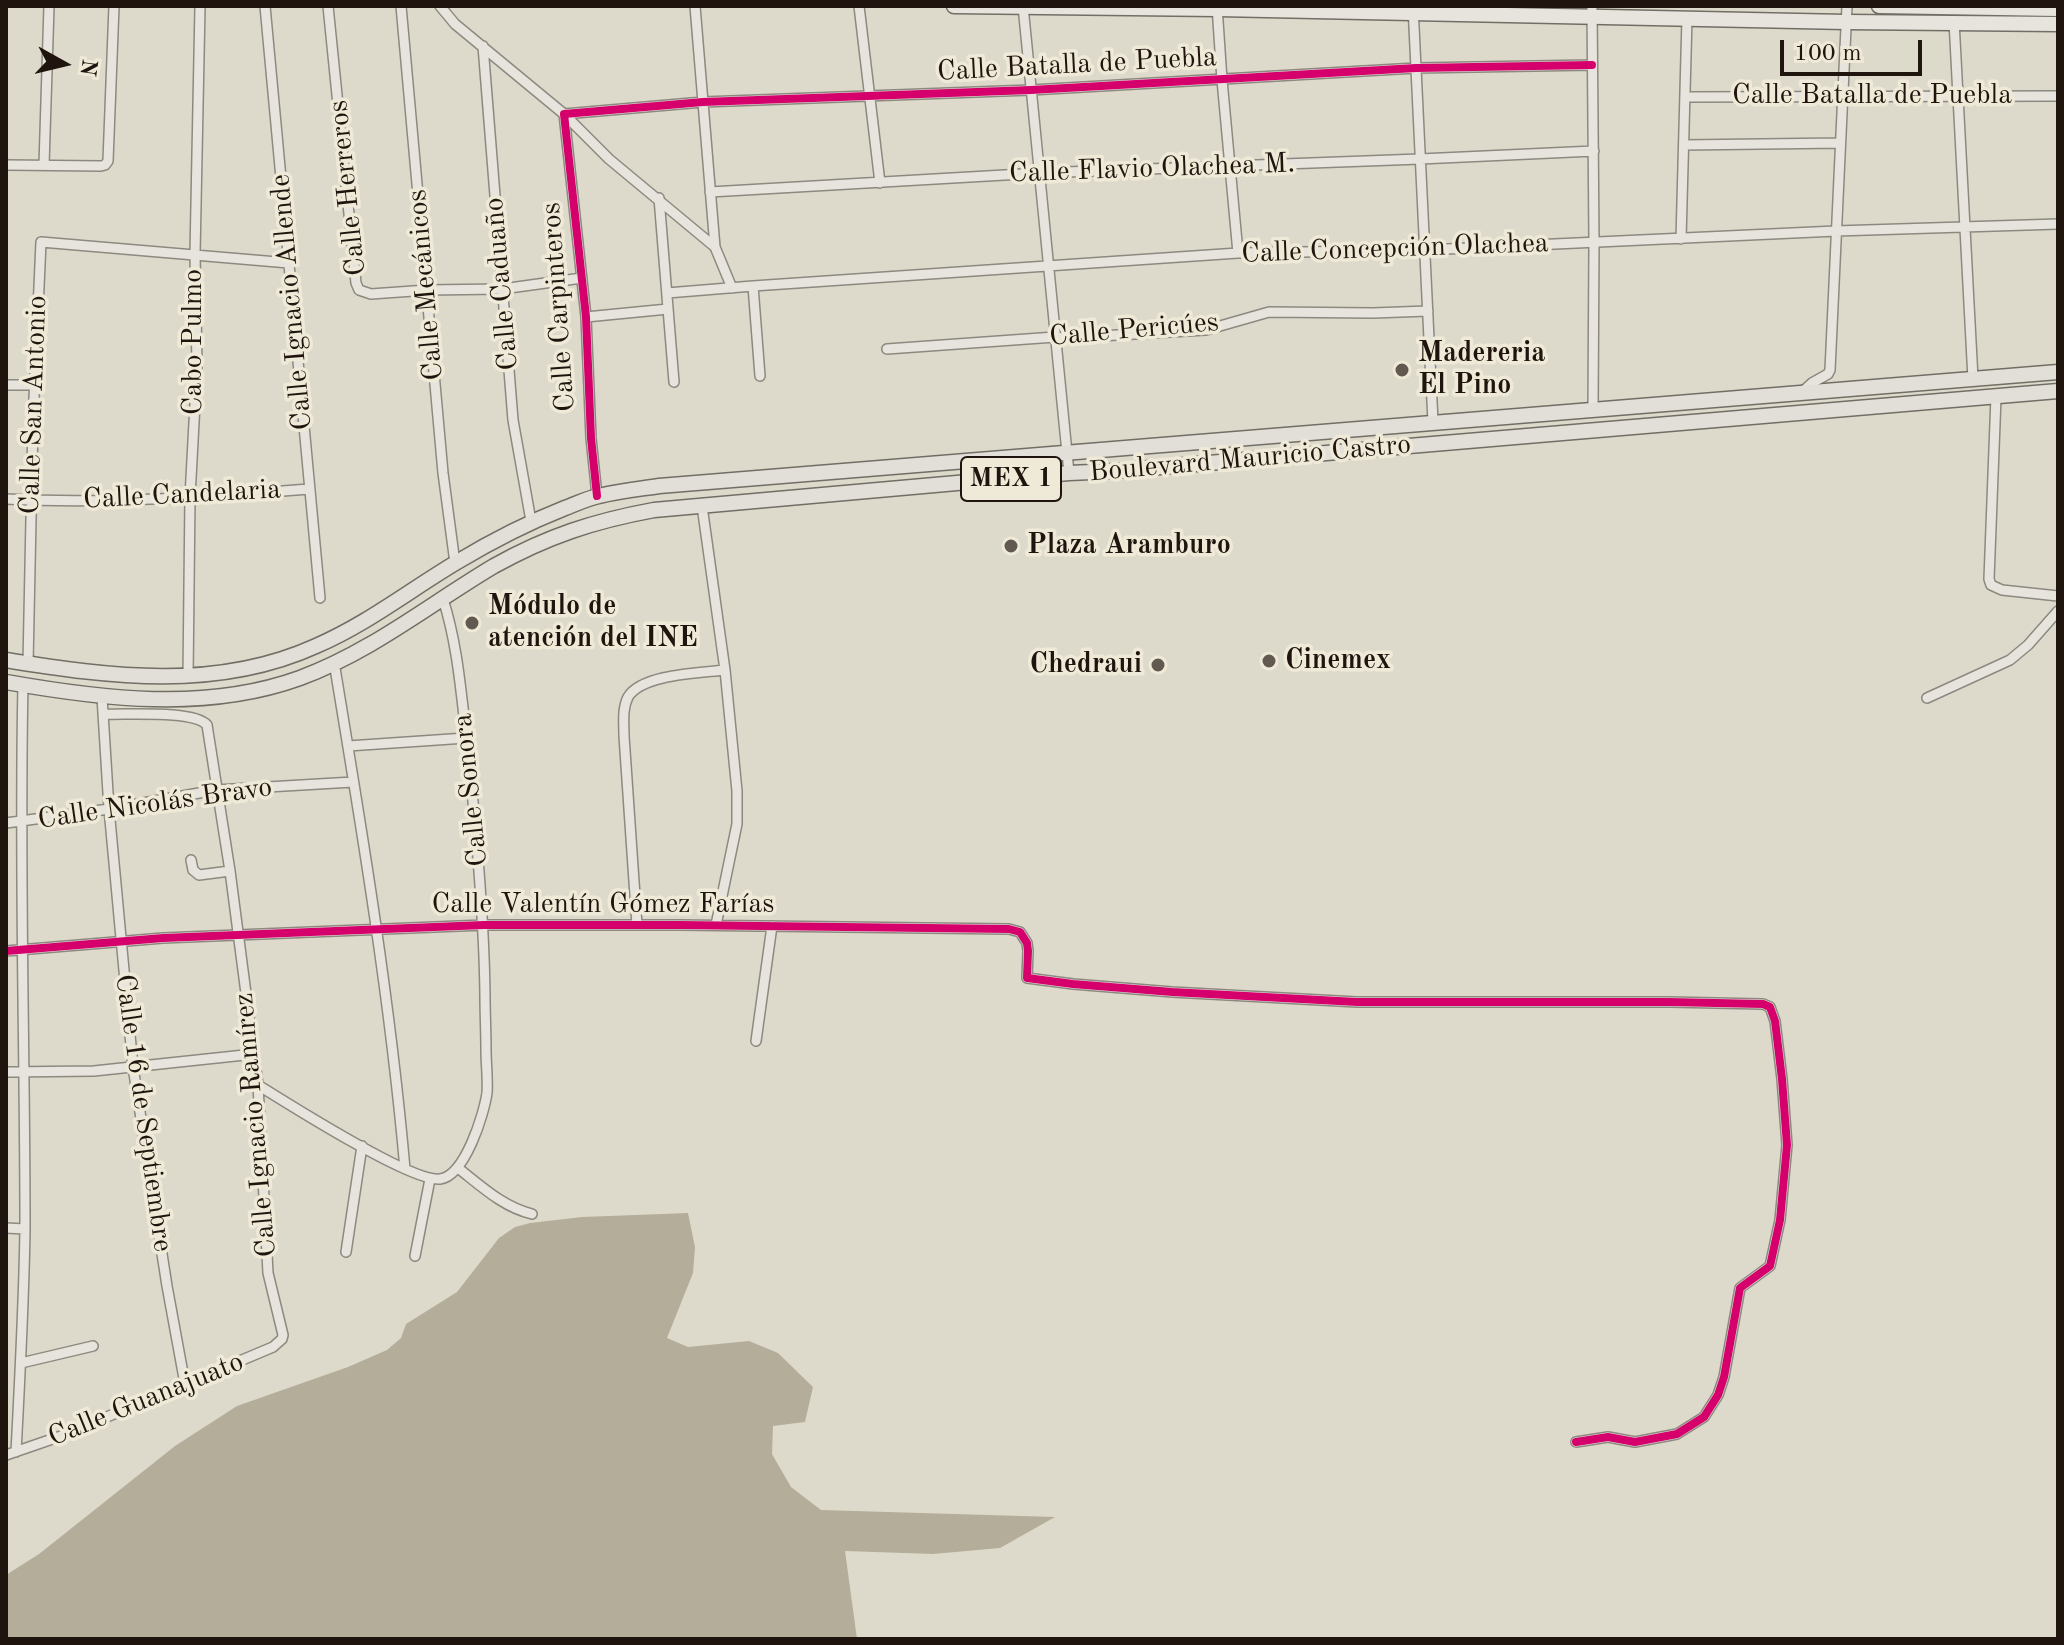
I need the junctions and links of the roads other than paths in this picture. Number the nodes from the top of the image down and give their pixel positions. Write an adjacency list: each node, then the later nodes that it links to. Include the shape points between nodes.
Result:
1 (49, 6): 39 (street)
2 (114, 6): 39 (street, via 109,157 105,165)
3 (200, 6): 53 (street, Cabo Pulmo)
4 (265, 6): 54 (street, Calle Ignacio Allende)
5 (328, 6): 60 (street, Calle Herreros, via 357,287 371,294)
6 (401, 6): 60 (street, Calle Mecánicos)
7 (440, 6): 22 (street)
8 (695, 6): 32 (street)
9 (859, 6): 27 (street)
10 (954, 6): 13 (main road)
11 (1847, 6): 20 (street)
12 (1879, 6): 18 (main road)
13 (1023, 7): 14 (main road); 26 (street)
14 (1218, 7): 16 (main road); 25 (street)
15 (2058, 9): 18 (main road)
16 (1413, 10): 17 (main road); 24 (street)
17 (1591, 11): 19 (main road); 23 (street)
18 (1954, 12): 20 (main road); 21 (main road); 28 (street)
19 (1687, 18): 20 (main road); 30 (street)
20 (1846, 22): 31 (street)
21 (2058, 24)
22 (483, 46): 33 (street); 59 (street, Calle Caduaño)
23 (1592, 65): 24 (street, Calle Batalla de Puebla); 36 (street)
24 (1416, 68): 25 (street, Calle Batalla de Puebla); 37 (street)
25 (1222, 80): 26 (street, Calle Batalla de Puebla); 40 (street)
26 (1031, 90): 27 (street, Calle Batalla de Puebla); 41 (street)
27 (869, 96): 32 (street, Calle Batalla de Puebla); 42 (street)
28 (1958, 96): 29 (street, Calle Batalla de Puebla); 31 (street, Calle Batalla de Puebla); 46 (street)
29 (2058, 96)
30 (1685, 97): 31 (street, Calle Batalla de Puebla); 35 (street)
31 (1842, 97): 34 (street)
32 (703, 102): 33 (street, Calle Batalla de Puebla); 43 (street)
33 (564, 114): 44 (street, via 593,145); 56 (street, Calle Carpinteros)
34 (1840, 143): 35 (street); 47 (street)
35 (1684, 145): 48 (street)
36 (1594, 151): 37 (street, Calle Flavio Olachea M.); 49 (street)
37 (1420, 159): 40 (street, Calle Flavio Olachea M.); 51 (street)
38 (6, 165): 39 (street)
39 (44, 165)
40 (1230, 166): 41 (street, Calle Flavio Olachea M.); 52 (street)
41 (1039, 173): 42 (street, Calle Flavio Olachea M.); 55 (street)
42 (880, 183): 43 (street, Calle Flavio Olachea M.)
43 (710, 192): 50 (street)
44 (659, 198): 50 (street); 61 (street)
45 (2058, 224): 46 (street, Calle Concepción Olachea)
46 (1965, 228): 47 (street, Calle Concepción Olachea); 69 (street)
47 (1836, 231): 48 (street, Calle Concepción Olachea); 74 (street, via 1830,370)
48 (1681, 239): 49 (street, Calle Concepción Olachea)
49 (1594, 243): 51 (street, Calle Concepción Olachea); 76 (street)
50 (715, 247): 58 (street)
51 (1425, 250): 52 (street, Calle Concepción Olachea); 63 (street)
52 (1238, 253): 55 (street, Calle Concepción Olachea)
53 (195, 254): 54 (street); 72 (street, Calle San Antonio, via 41,242); 83 (street, Cabo Pulmo, via 197,366)
54 (289, 263): 81 (street, Calle Ignacio Allende)
55 (1048, 266): 57 (street, Calle Concepción Olachea); 65 (street)
56 (582, 278): 59 (street, Calle Herreros); 64 (street, Calle Carpinteros)
57 (753, 286): 58 (street, Calle Concepción Olachea); 68 (street)
58 (732, 288): 61 (street, Calle Concepción Olachea)
59 (502, 289): 60 (street, Calle Herreros); 88 (street, Calle Caduaño, via 513,420)
60 (427, 290): 89 (street, Calle Mecánicos)
61 (667, 293): 62 (street)
62 (668, 309): 64 (street); 70 (street)
63 (1428, 311): 65 (street, Calle Pericúes, via 1269,312 1201,330); 77 (street)
64 (586, 317): 82 (street, Calle Carpinteros)
65 (1055, 337): 66 (street, Calle Pericúes); 78 (street)
66 (887, 349)
67 (2058, 372): 69 (main road, Boulevard Mauricio Castro / MEX 1)
68 (760, 376)
69 (1973, 379): 74 (main road, Boulevard Mauricio Castro / MEX 1)
70 (674, 382)
71 (6, 385): 72 (street)
72 (34, 385): 85 (street, Calle San Antonio)
73 (2058, 391): 75 (main road, Boulevard Mauricio Castro / MEX 1)
74 (1802, 392): 76 (main road, Boulevard Mauricio Castro / MEX 1)
75 (1996, 397): 79 (main road, Boulevard Mauricio Castro / MEX 1); 90 (street, via 1989,579 2002,590)
76 (1593, 409): 77 (main road, Boulevard Mauricio Castro / MEX 1)
77 (1433, 422): 78 (main road, Boulevard Mauricio Castro / MEX 1)
78 (1067, 452): 79 (street); 80 (main road, Boulevard Mauricio Castro / MEX 1)
79 (1069, 473): 86 (main road, Boulevard Mauricio Castro / MEX 1)
80 (781, 476): 82 (main road, Boulevard Mauricio Castro / MEX 1); 86 (main road, via 759,486)
81 (309, 489): 83 (street, Calle Candelaria); 91 (street, Calle Ignacio Allende)
82 (597, 496): 88 (main road, Boulevard Mauricio Castro / MEX 1)
83 (190, 497): 85 (street, Calle Candelaria); 98 (street, Cabo Pulmo)
84 (6, 499): 85 (street, Calle Candelaria)
85 (31, 500): 96 (street, Calle San Antonio)
86 (743, 502): 87 (main road, Boulevard Mauricio Castro / MEX 1)
87 (702, 506): 92 (main road, Boulevard Mauricio Castro / MEX 1, via 609,518 575,529 495,566); 97 (street)
88 (531, 521): 89 (main road, Boulevard Mauricio Castro / MEX 1)
89 (455, 563): 98 (main road, Boulevard Mauricio Castro / MEX 1, via 316,647 232,671)
90 (2058, 596)
91 (320, 598)
92 (443, 599): 95 (main road, Boulevard Mauricio Castro / MEX 1); 104 (street, Calle Sonora, via 454,634)
93 (2058, 611): 102 (street, via 2010,660)
94 (6, 660): 96 (main road, Boulevard Mauricio Castro / MEX 1)
95 (334, 662): 101 (main road, Boulevard Mauricio Castro / MEX 1, via 300,678 231,695); 105 (street)
96 (28, 664): 98 (main road, Boulevard Mauricio Castro / MEX 1)
97 (725, 670): 114 (street, via 643,685 630,695 624,711); 115 (street, via 738,809)
98 (188, 677)
99 (6, 682): 100 (main road, Boulevard Mauricio Castro / MEX 1)
100 (23, 685): 101 (main road, Boulevard Mauricio Castro / MEX 1); 109 (street)
101 (102, 697): 103 (street, Calle 16 de Septiembre)
102 (1927, 698)
103 (104, 714): 107 (street, Calle Ignacio Ramírez, via 204,721); 108 (street, Calle 16 de Septiembre)
104 (466, 738): 105 (street); 113 (street, Calle Sonora)
105 (348, 746): 106 (street)
106 (353, 782): 107 (street, Calle Nicolás Bravo); 117 (street)
107 (216, 790): 108 (street, Calle Nicolás Bravo); 112 (street, Calle Ignacio Ramírez)
108 (109, 809): 109 (street, Calle Nicolás Bravo); 119 (street, Calle 16 de Septiembre)
109 (22, 822): 110 (street, Calle Nicolás Bravo); 120 (street)
110 (6, 823)
111 (191, 860): 112 (street, via 199,875)
112 (230, 871): 118 (street, Calle Ignacio Ramírez)
113 (484, 925): 114 (street, Calle Valentín Gómez Farías); 117 (street, Calle Valentín Gómez Farías); 129 (street, Calle Sonora, via 487,1093)
114 (637, 925): 115 (street, Calle Valentín Gómez Farías)
115 (716, 925): 116 (street, Calle Valentín Gómez Farías)
116 (772, 926): 122 (street); 141 (street, Calle Valentín Gómez Farías, via 1009,929 1020,932 1027,943 1027,978 1073,984 1357,1002 1770,1007 1787,1145 1780,1220 1770,1266 1740,1288 1718,1395 1704,1417 1677,1434 1635,1442 1608,1437)
117 (377, 930): 118 (street, Calle Valentín Gómez Farías); 130 (street)
118 (238, 934): 119 (street, Calle Valentín Gómez Farías); 123 (street, Calle Ignacio Ramírez)
119 (120, 941): 120 (street, Calle Valentín Gómez Farías); 124 (street, Calle 16 de Septiembre)
120 (22, 950): 121 (street, Calle Valentín Gómez Farías); 126 (street)
121 (6, 951)
122 (756, 1041)
123 (254, 1054): 124 (street); 127 (street, Calle Ignacio Ramírez)
124 (133, 1067): 126 (street); 140 (street, Calle 16 de Septiembre)
125 (6, 1072): 126 (street)
126 (23, 1073): 134 (street)
127 (258, 1085): 128 (street); 137 (street, Calle Ignacio Ramírez, via 266,1253)
128 (362, 1146): 130 (street); 135 (street)
129 (458, 1168): 131 (street, via 449,1176); 132 (street, via 508,1205)
130 (405, 1169): 131 (street)
131 (430, 1179): 136 (street)
132 (532, 1214)
133 (6, 1228): 134 (street)
134 (25, 1229): 139 (street)
135 (346, 1252)
136 (415, 1256)
137 (282, 1339): 140 (street, Calle Guanajuato)
138 (93, 1346): 139 (street)
139 (21, 1363): 142 (street)
140 (185, 1384): 142 (street, Calle Guanajuato)
141 (1576, 1442)
142 (11, 1454)

